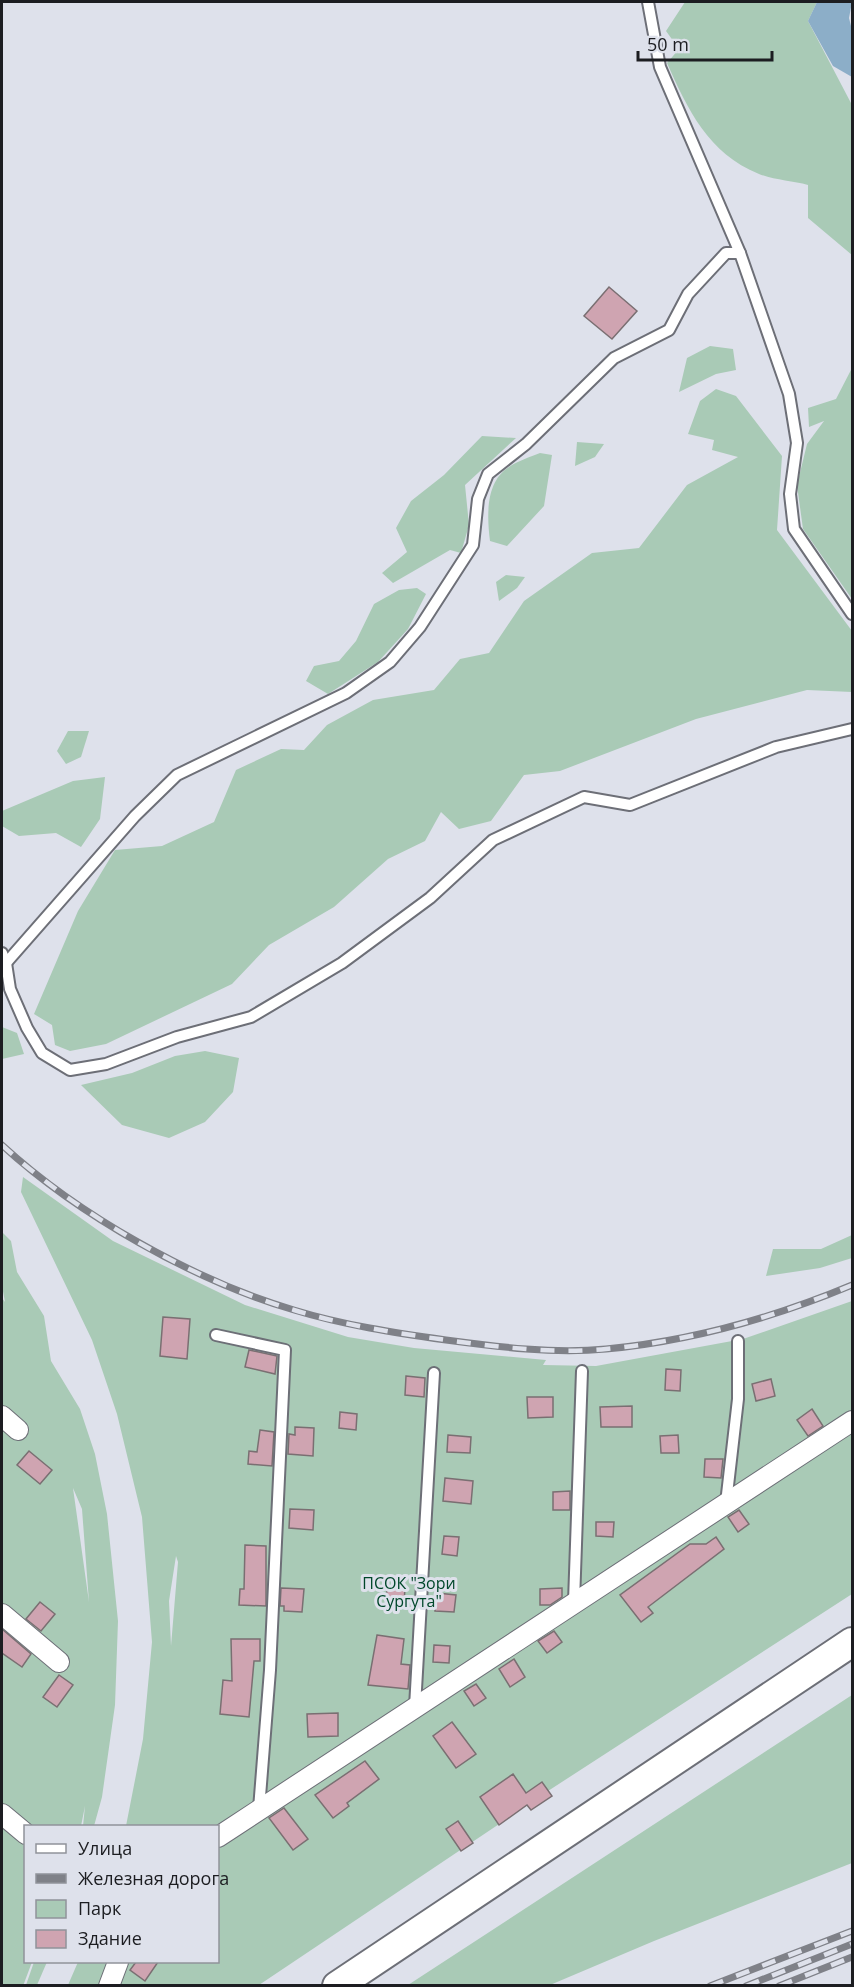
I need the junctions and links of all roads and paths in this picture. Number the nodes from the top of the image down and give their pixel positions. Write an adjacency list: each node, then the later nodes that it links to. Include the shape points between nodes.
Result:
1 (648, 2): 2 (lane, via 660,67)
2 (740, 253): 3 (lane, via 789,394 797,443 790,494 794,529); 5 (lane, via 726,253 710,269 688,294 669,330 614,358 526,444 488,474 478,499 473,545 420,627 390,662 346,693 177,776)
3 (852, 614)
4 (852, 729): 5 (lane, via 776,747 630,806 584,797 493,840 430,898 351,956 251,1017 177,1037 106,1064 70,1070 42,1053 10,989)
5 (4, 958)
6 (216, 1335): 19 (lane, via 285,1350 270,1670)
7 (738, 1341): 13 (lane, via 738,1399)
8 (582, 1371): 14 (lane)
9 (434, 1373): 18 (lane)
10 (2, 1416): 12 (street)
11 (852, 1421): 13 (street)
12 (18, 1430)
13 (726, 1503): 14 (street)
14 (574, 1602): 18 (street)
15 (2, 1614): 17 (street)
16 (852, 1642): 25 (main road)
17 (59, 1662)
18 (415, 1707): 19 (street)
19 (259, 1809): 22 (street)
20 (2, 1814): 21 (street)
21 (24, 1832)
22 (219, 1836)
23 (118, 1963): 24 (street)
24 (109, 1986)
25 (336, 1986)

